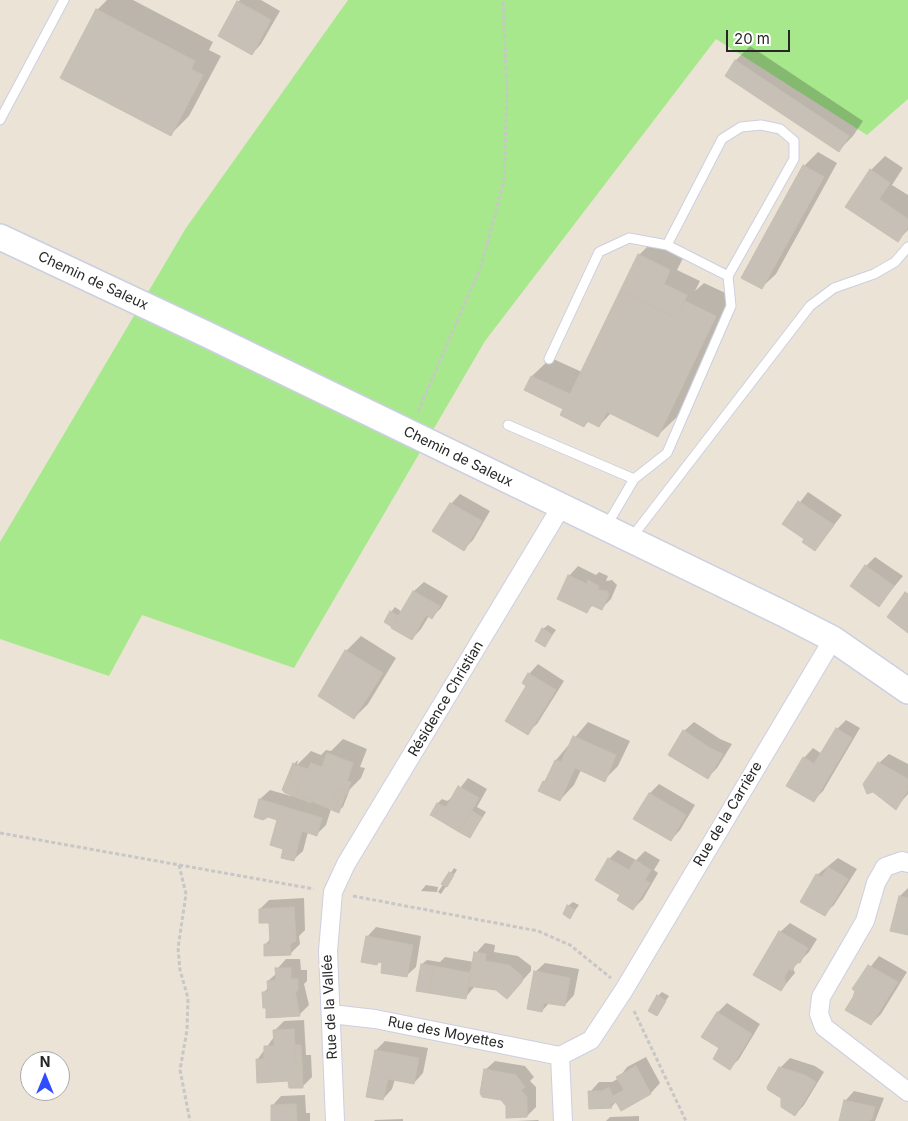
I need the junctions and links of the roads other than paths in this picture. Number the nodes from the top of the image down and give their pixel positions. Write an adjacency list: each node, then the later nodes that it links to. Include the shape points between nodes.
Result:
1 (64, 0): 2 (lane)
2 (0, 120)
3 (0, 237): 10 (street, Chemin de Saleux)
4 (667, 245): 6 (lane); 6 (lane, via 722,139 741,127 761,125 780,129 794,141 794,159); 7 (lane, via 629,238 599,252)
5 (908, 247): 12 (lane, via 895,262 874,274 834,288 810,306)
6 (728, 276): 9 (lane, via 731,306 667,453)
7 (549, 358)
8 (508, 424): 9 (lane)
9 (634, 479): 11 (lane)
10 (561, 507): 11 (street, Chemin de Saleux); 16 (street, Résidence Christian, via 346,864)
11 (605, 528): 12 (street, Chemin de Saleux)
12 (630, 539): 13 (street, Chemin de Saleux)
13 (833, 639): 14 (street, Chemin de Saleux); 18 (street, Rue de la Carrière, via 624,990 591,1040)
14 (908, 690)
15 (908, 863): 19 (street, via 902,861 885,867 876,883 865,921 821,997 819,1014 824,1027)
16 (333, 892): 17 (street, Rue de la Vallée, via 328,950)
17 (331, 1014): 18 (street, Rue des Moyettes, via 375,1019); 20 (street, Rue de la Vallée)
18 (560, 1056): 21 (street)
19 (908, 1092)
20 (335, 1121)
21 (563, 1121)

